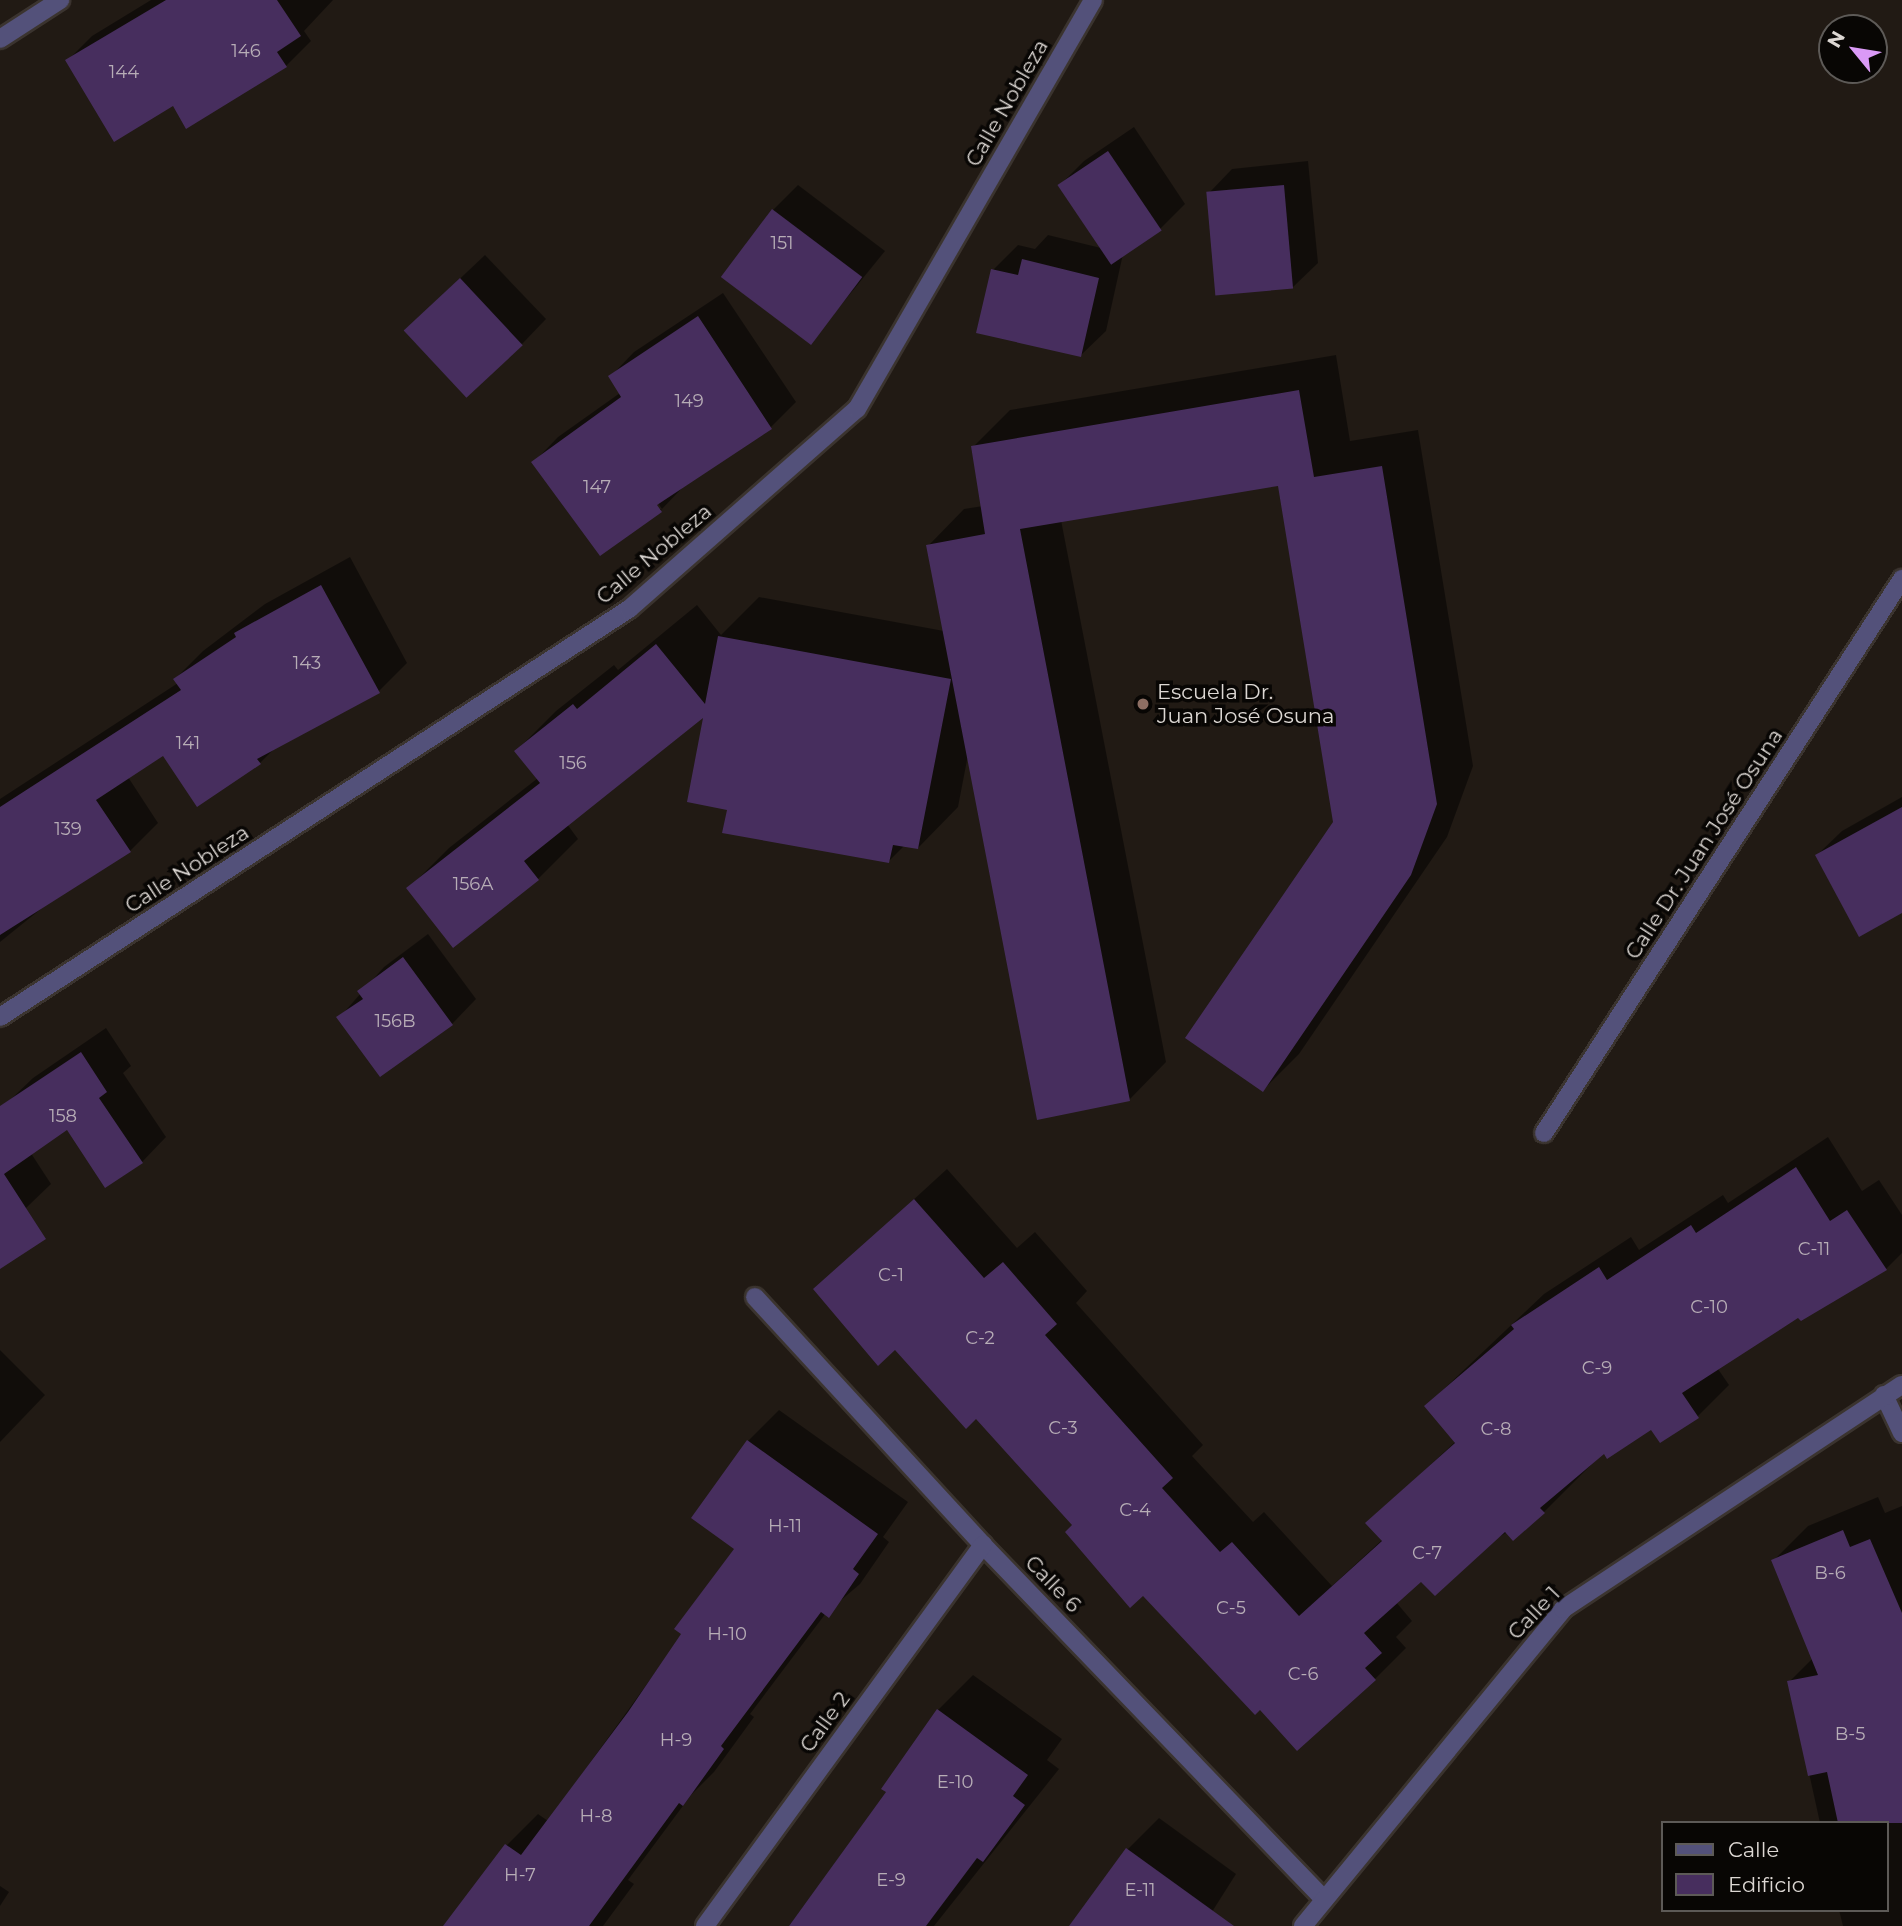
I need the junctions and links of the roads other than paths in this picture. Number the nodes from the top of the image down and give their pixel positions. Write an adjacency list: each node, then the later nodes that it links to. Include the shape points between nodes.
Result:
1 (60, 0): 3 (street)
2 (1093, 0): 5 (street, Calle Nobleza, via 856,409 629,609)
3 (0, 39)
4 (1902, 579): 6 (street, Calle Dr. Juan José Osuna)
5 (0, 1017)
6 (1544, 1133)
7 (755, 1297): 11 (street, Calle 6)
8 (1902, 1385): 9 (street, Calle 1)
9 (1884, 1395): 10 (street); 12 (street, Calle 1, via 1563,1609)
10 (1902, 1433)
11 (983, 1545): 12 (street, Calle 6); 13 (street, Calle 2)
12 (1323, 1898): 14 (street, Calle 1)
13 (705, 1926)
14 (1303, 1926)

